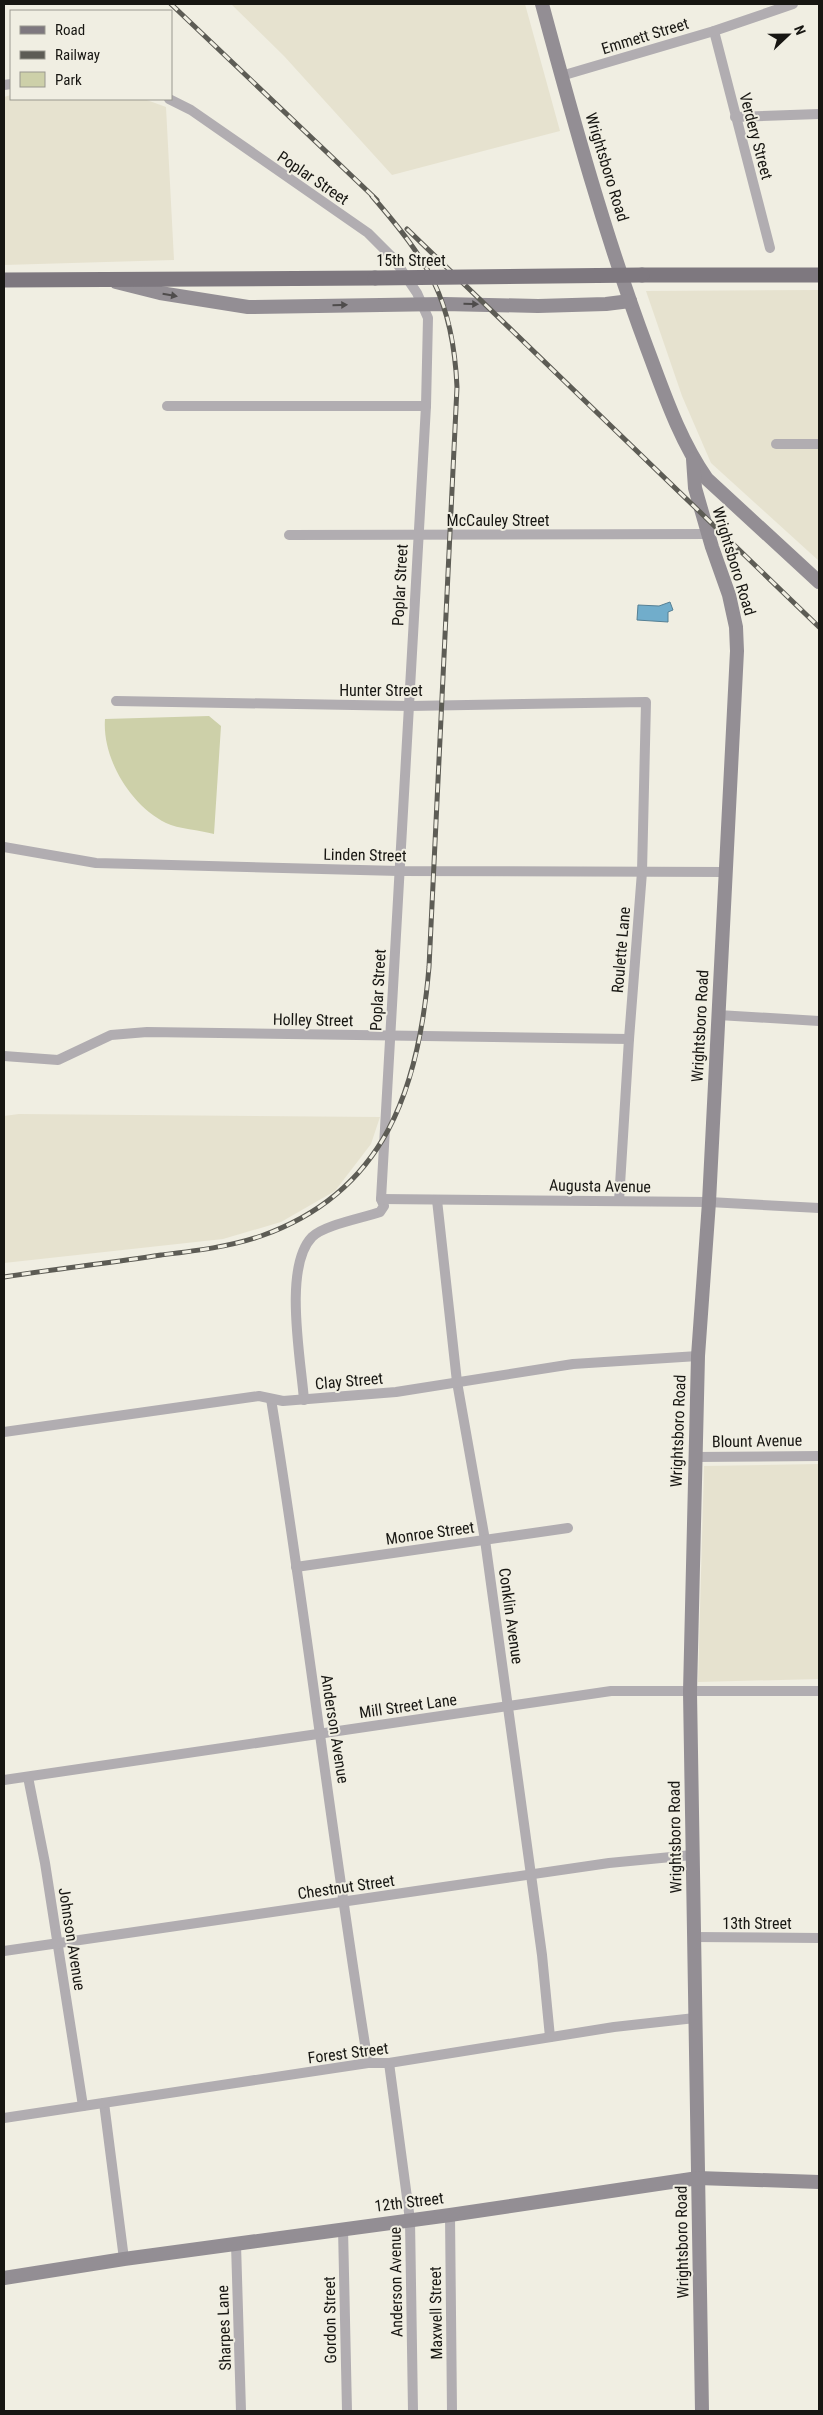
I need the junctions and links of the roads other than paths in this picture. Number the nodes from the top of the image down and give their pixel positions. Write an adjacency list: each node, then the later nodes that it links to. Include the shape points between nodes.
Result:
1 (542, 4): 4 (street, Wrightsboro Road)
2 (793, 4): 3 (street, Emmett Street)
3 (714, 31): 4 (street, Emmett Street); 7 (street, Verdery Street)
4 (561, 76): 12 (street, Wrightsboro Road)
5 (171, 100): 13 (street, Poplar Street, via 191,110 368,233 394,259)
6 (819, 114): 7 (street)
7 (734, 117): 8 (street, Verdery Street)
8 (770, 248)
9 (819, 275): 10 (main road, 15th Street, bridge)
10 (105, 279): 11 (main road, 15th Street); 13 (street, one-way to 13, via 160,294 248,307)
11 (4, 280)
12 (630, 301): 13 (street, one-way to 12, via 538,306); 18 (street, Wrightsboro Road, via 671,412)
13 (423, 304): 15 (street, Poplar Street, via 428,318)
14 (167, 406): 15 (street)
15 (426, 406): 21 (street, Poplar Street)
16 (776, 444): 17 (street)
17 (819, 444)
18 (692, 455): 19 (street, Wrightsboro Road, via 695,488); 22 (street, via 707,479)
19 (708, 534): 21 (street, McCauley Street); 29 (street, Wrightsboro Road, via 730,594 736,627)
20 (289, 535): 21 (street, McCauley Street)
21 (418, 535): 25 (street, Poplar Street)
22 (819, 582)
23 (116, 702): 25 (street, Hunter Street)
24 (646, 702): 25 (street, Hunter Street); 28 (street, Roulette Lane)
25 (410, 706): 27 (street, Poplar Street)
26 (4, 847): 27 (street, Linden Street, via 96,863)
27 (399, 871): 28 (street, Linden Street); 32 (street, Poplar Street)
28 (642, 872): 29 (street, Linden Street); 33 (street, Roulette Lane)
29 (726, 872): 30 (street, Wrightsboro Road)
30 (718, 1015): 31 (street); 38 (street, Wrightsboro Road)
31 (819, 1021)
32 (391, 1036): 33 (street, Holley Street); 34 (street, Holley Street, via 147,1032 111,1035 58,1060); 35 (street, Poplar Street)
33 (629, 1039): 37 (street, Roulette Lane)
34 (4, 1056)
35 (381, 1199): 36 (street, Augusta Avenue); 43 (street, via 384,1206 380,1212 341,1223 313,1236 298,1264 295,1288)
36 (437, 1200): 37 (street, Augusta Avenue); 41 (street, Conklin Avenue)
37 (619, 1201): 38 (street, Augusta Avenue)
38 (709, 1202): 39 (street, Augusta Avenue); 40 (street, Wrightsboro Road)
39 (819, 1208)
40 (698, 1356): 41 (street, Clay Street, via 573,1364); 46 (street, Wrightsboro Road)
41 (457, 1382): 43 (street, Clay Street, via 396,1392); 48 (street, Conklin Avenue)
42 (271, 1399): 43 (street, Clay Street); 44 (street, Clay Street, via 259,1396); 49 (street, Anderson Avenue)
43 (304, 1400)
44 (4, 1432)
45 (819, 1456): 46 (street, Blount Avenue)
46 (695, 1457): 50 (street, Wrightsboro Road)
47 (568, 1528): 48 (street, Monroe Street)
48 (485, 1540): 49 (street, Monroe Street); 52 (street, Conklin Avenue)
49 (296, 1568): 53 (street, Anderson Avenue)
50 (690, 1692): 51 (street, Mill Street Lane); 52 (street, Mill Street Lane, via 611,1691); 56 (street, Wrightsboro Road)
51 (819, 1692)
52 (508, 1706): 53 (street, Mill Street Lane); 57 (street, Conklin Avenue)
53 (321, 1734): 54 (street, Mill Street Lane); 58 (street, Anderson Avenue)
54 (28, 1777): 55 (street, Mill Street Lane); 61 (street, Johnson Avenue)
55 (4, 1780)
56 (692, 1855): 57 (street, Chestnut Street, via 609,1863); 59 (street, Wrightsboro Road)
57 (530, 1876): 58 (street, Chestnut Street); 64 (street, Conklin Avenue)
58 (342, 1903): 61 (street, Chestnut Street); 65 (street, Anderson Avenue)
59 (694, 1938): 60 (street, 13th Street); 63 (street, Wrightsboro Road)
60 (819, 1938)
61 (56, 1943): 62 (street, Chestnut Street); 68 (street, Johnson Avenue)
62 (4, 1951)
63 (695, 2018): 64 (street, Forest Street); 70 (street, Wrightsboro Road)
64 (550, 2037): 66 (street, Forest Street)
65 (368, 2063): 66 (street, Forest Street); 67 (street, Forest Street)
66 (389, 2063): 73 (street, Anderson Avenue)
67 (104, 2103): 68 (street, Forest Street); 76 (street)
68 (83, 2106): 69 (street, Forest Street)
69 (4, 2118)
70 (698, 2178): 71 (street, 12th Street); 72 (street, 12th Street); 82 (street, Wrightsboro Road)
71 (819, 2182)
72 (450, 2214): 73 (street, 12th Street); 81 (street, Maxwell Street)
73 (410, 2220): 74 (street, 12th Street); 80 (street, Anderson Avenue)
74 (344, 2228): 75 (street, 12th Street); 79 (street, Gordon Street)
75 (236, 2244): 76 (street, 12th Street); 78 (street, Sharpes Lane)
76 (124, 2259): 77 (street, 12th Street)
77 (4, 2278)
78 (241, 2411)
79 (347, 2411)
80 (413, 2411)
81 (452, 2411)
82 (702, 2411)

